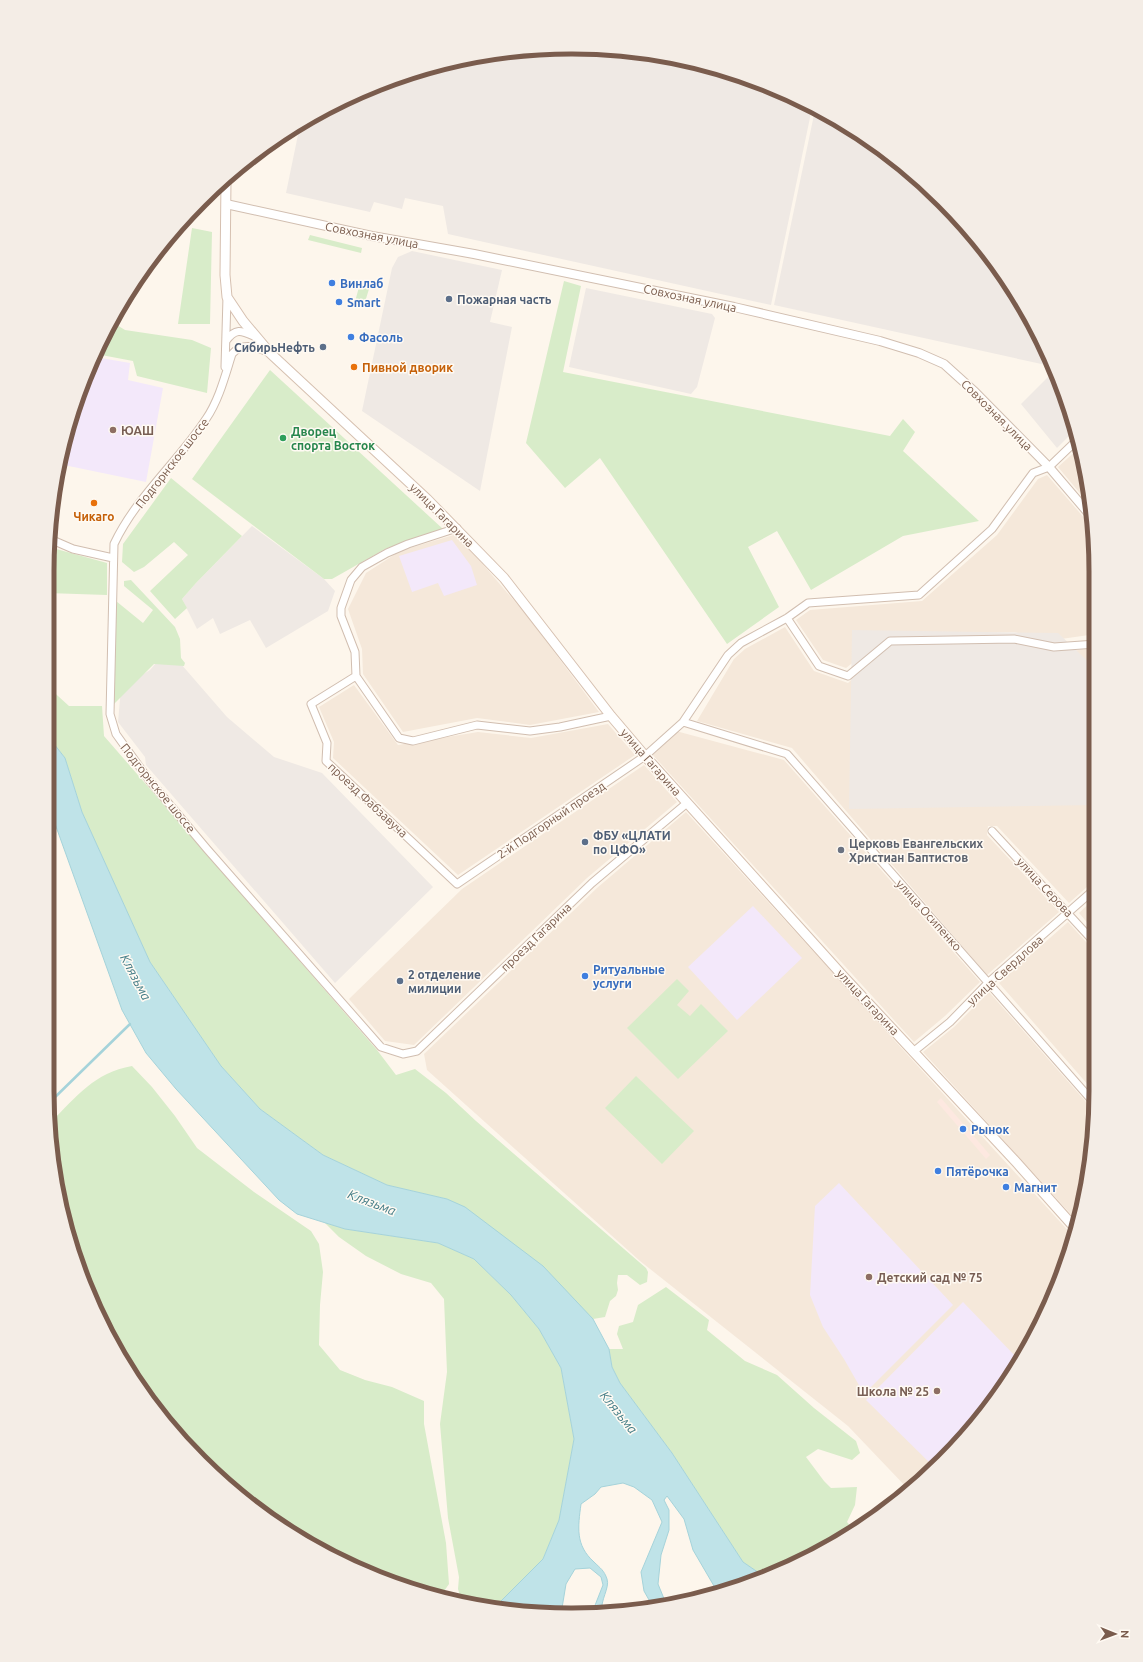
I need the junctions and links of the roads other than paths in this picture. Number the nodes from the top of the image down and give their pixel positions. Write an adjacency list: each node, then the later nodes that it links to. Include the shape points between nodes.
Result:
1 (226, 186): 2 (main road)
2 (226, 204): 3 (main road); 9 (street, Совхозная улица, via 372,236 734,307 880,341 919,353 944,364 956,374)
3 (227, 297): 4 (main road, улица Гагарина); 5 (street)
4 (258, 338): 5 (street, via 240,331 232,334); 6 (main road, улица Гагарина)
5 (226, 341): 7 (street)
6 (270, 353): 7 (street, Подгорнское шоссе, via 246,346 238,348 232,354); 11 (main road, улица Гагарина)
7 (224, 377): 13 (street, Подгорнское шоссе, via 207,418 122,528 114,544)
8 (1073, 444): 9 (street, 2-й Подгорный проезд)
9 (1049, 467): 10 (street, Совхозная улица); 14 (street, 2-й Подгорный проезд, via 1033,473 992,529 919,595 808,603)
10 (1086, 510)
11 (457, 528): 16 (street, via 387,553 362,567 351,580 341,608 341,616 355,652); 17 (main road, улица Гагарина, via 504,578)
12 (55, 541): 13 (street)
13 (113, 558): 27 (street, Подгорнское шоссе, via 110,714 116,734 149,780 207,849)
14 (787, 618): 15 (street, via 819,666 848,676 890,641 1014,639 1054,646); 18 (street, 2-й Подгорный проезд, via 741,644 728,655)
15 (1089, 644)
16 (356, 676): 17 (street, via 399,738 413,740 477,725 530,731); 22 (street, проезд Фабзавуча, via 311,704 327,743 326,761)
17 (611, 716): 19 (main road, улица Гагарина)
18 (683, 722): 19 (street, 2-й Подгорный проезд); 26 (street, улица Осипенко, via 788,754)
19 (645, 756): 20 (main road, улица Гагарина); 22 (street, 2-й Подгорный проезд)
20 (687, 803): 27 (street, проезд Гагарина, via 592,883 418,1051 403,1054); 28 (main road, улица Гагарина)
21 (992, 831): 24 (street, улица Серова)
22 (457, 884)
23 (1089, 894): 24 (street, улица Свердлова)
24 (1069, 913): 25 (street, улица Серова); 26 (street, улица Свердлова)
25 (1089, 936)
26 (989, 982): 28 (street, улица Свердлова, via 950,1022); 29 (street, улица Осипенко)
27 (381, 1047)
28 (913, 1052): 30 (main road, улица Гагарина)
29 (1089, 1097)
30 (1071, 1224)

